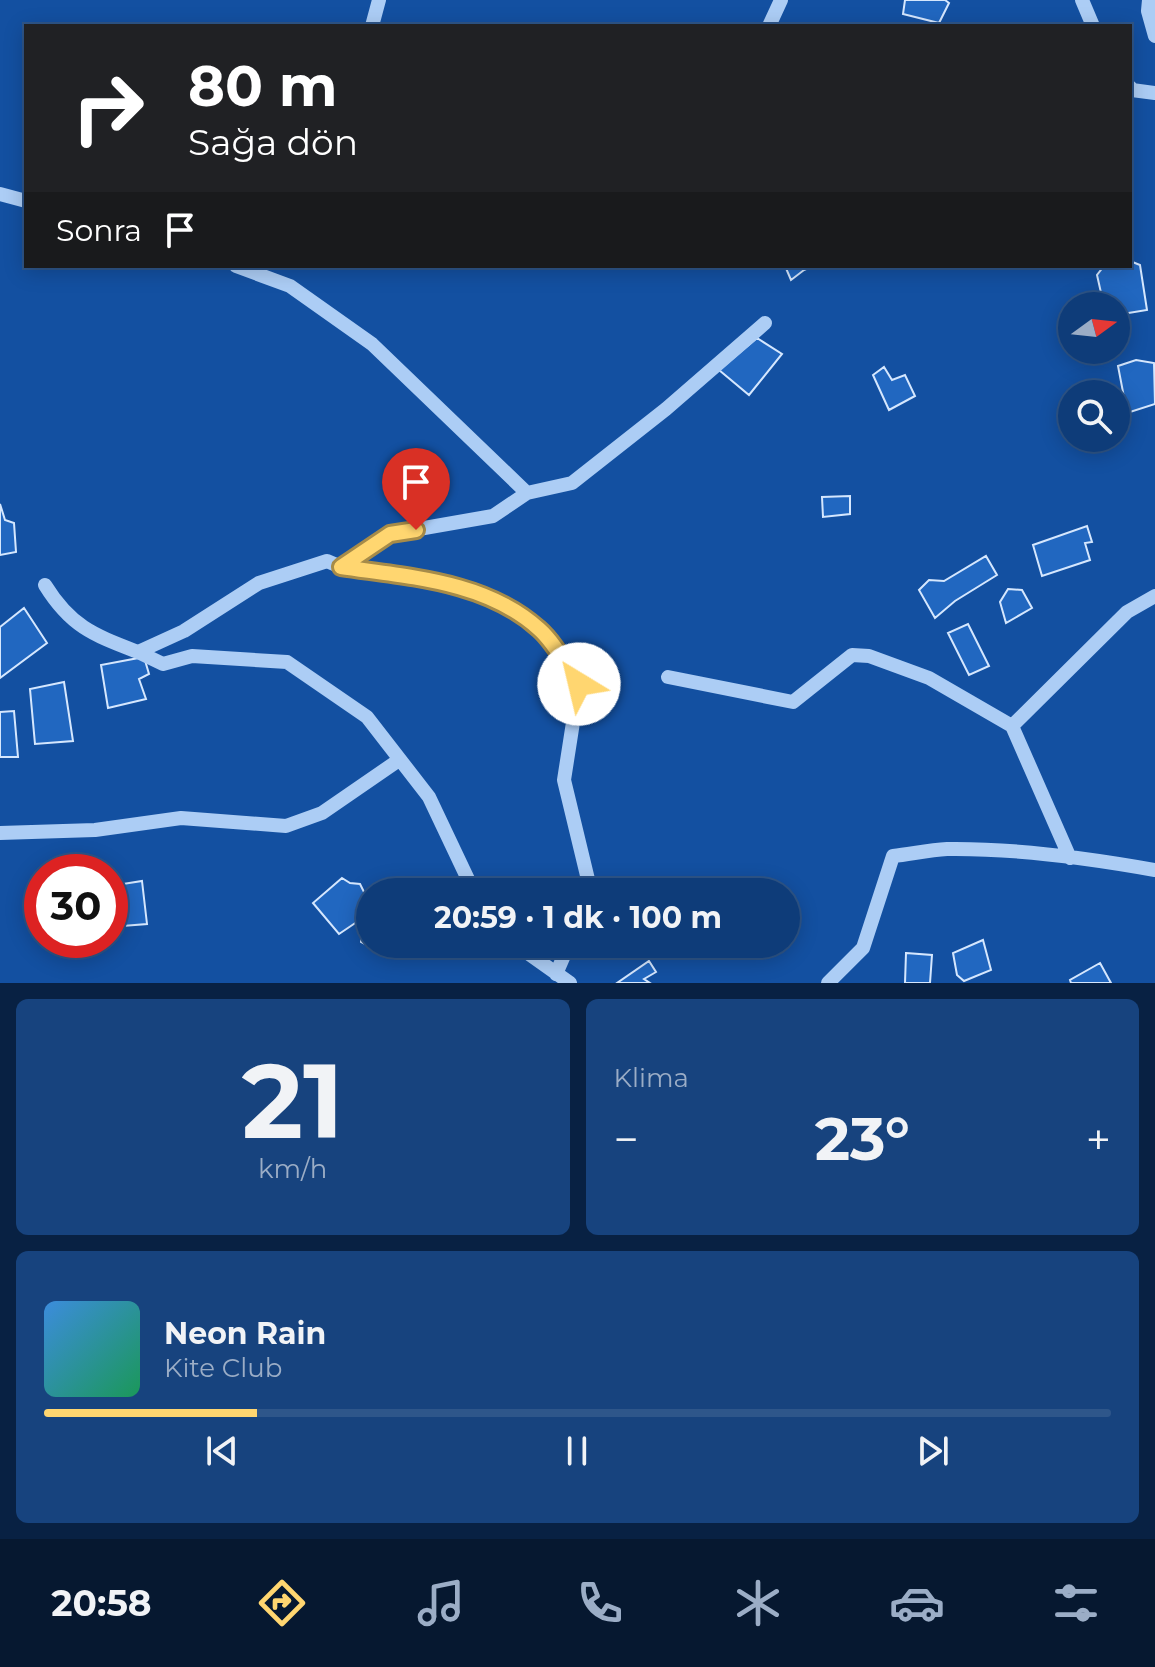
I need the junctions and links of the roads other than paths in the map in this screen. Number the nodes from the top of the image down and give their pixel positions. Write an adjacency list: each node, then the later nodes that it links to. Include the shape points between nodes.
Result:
1 (379, 0): 5 (street)
2 (781, 0): 6 (street)
3 (1082, 0): 7 (street)
4 (1149, 0): 8 (street)
5 (373, 24)
6 (770, 24)
7 (1092, 24)
8 (1155, 36)
9 (1132, 90): 10 (street)
10 (1155, 93)
11 (0, 194): 12 (street)
12 (24, 200)
13 (254, 269): 15 (street, via 290,286 372,344)
14 (765, 323): 15 (street, via 572,483)
15 (527, 493): 16 (street, via 493,516 390,534)
16 (341, 567): 19 (street, via 327,561 259,583 184,631); 27 (street, via 438,581 505,604 541,630 579,684 564,780)
17 (45, 585): 19 (street, via 61,610 97,636)
18 (1155, 596): 21 (street, via 1127,612)
19 (138, 652): 22 (street, via 163,664 192,656 287,662 367,717)
20 (668, 677): 21 (street, via 793,702 852,655 869,656 929,678)
21 (1012, 726): 24 (street)
22 (399, 760): 23 (street, via 322,813 286,826 181,818 95,830); 26 (street, via 429,797)
23 (0, 833)
24 (1070, 858): 25 (street); 32 (street, via 946,849 893,856 863,948)
25 (1155, 870)
26 (467, 878)
27 (588, 878)
28 (534, 958): 30 (street)
29 (563, 958): 30 (street)
30 (556, 974): 31 (street)
31 (570, 983)
32 (828, 983)

